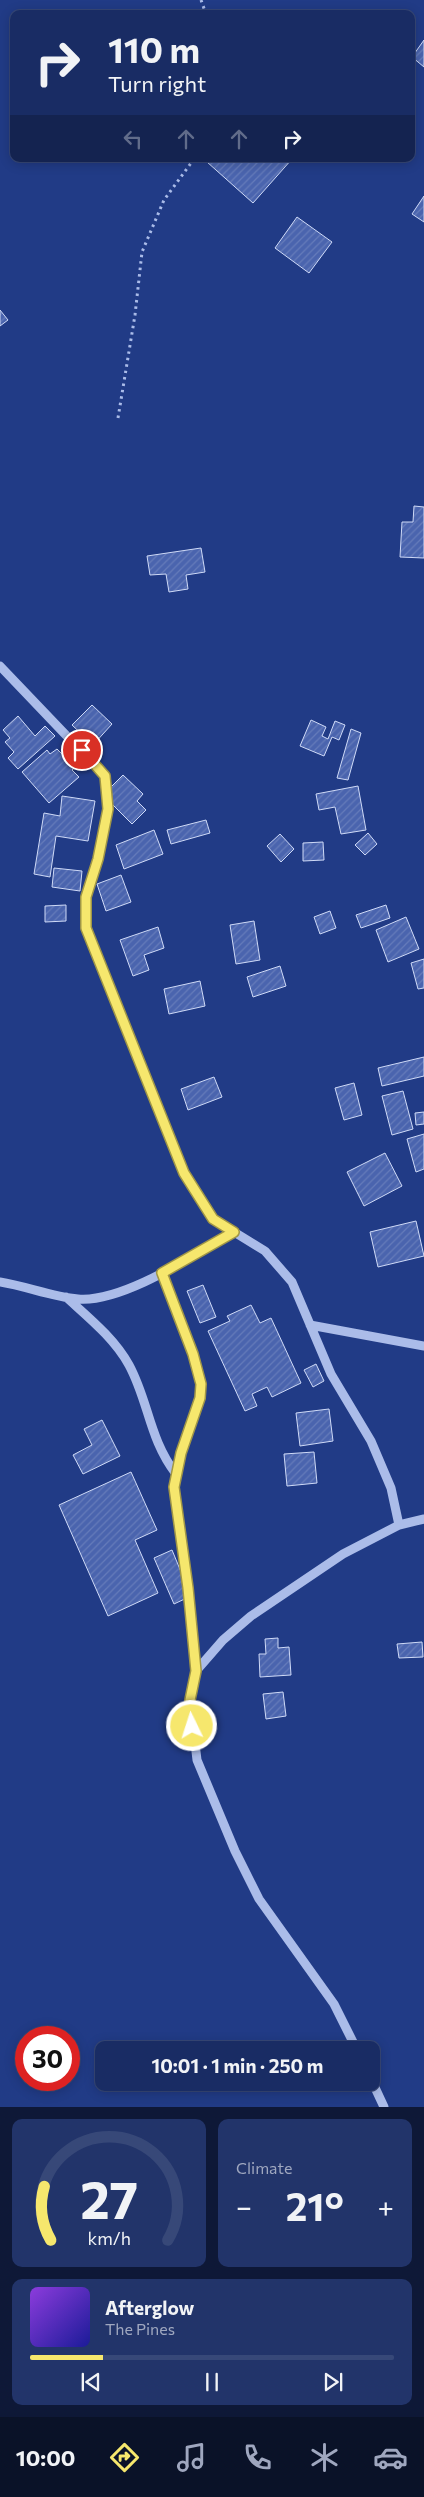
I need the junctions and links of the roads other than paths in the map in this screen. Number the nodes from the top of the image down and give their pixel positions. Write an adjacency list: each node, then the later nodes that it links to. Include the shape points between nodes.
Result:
1 (0, 666): 2 (street, via 105,776 108,809 86,897 86,928 184,1173 213,1219)
2 (234, 1232): 3 (street); 6 (street, via 265,1251 292,1282)
3 (162, 1273): 5 (street, via 110,1295 79,1300); 8 (street, via 201,1384 200,1398)
4 (0, 1282): 5 (street)
5 (65, 1296): 8 (street, via 119,1347 145,1404 156,1442)
6 (310, 1325): 7 (street); 10 (street, via 331,1374 371,1441 391,1488)
7 (424, 1346)
8 (176, 1474): 11 (street, via 174,1502 188,1588)
9 (424, 1519): 10 (street)
10 (399, 1524): 11 (street, via 343,1554 251,1616 223,1640)
11 (196, 1671): 12 (street, via 190,1700 197,1760 235,1851 259,1899 334,2004)
12 (352, 2041)
13 (377, 2091): 14 (street)
14 (384, 2107)

